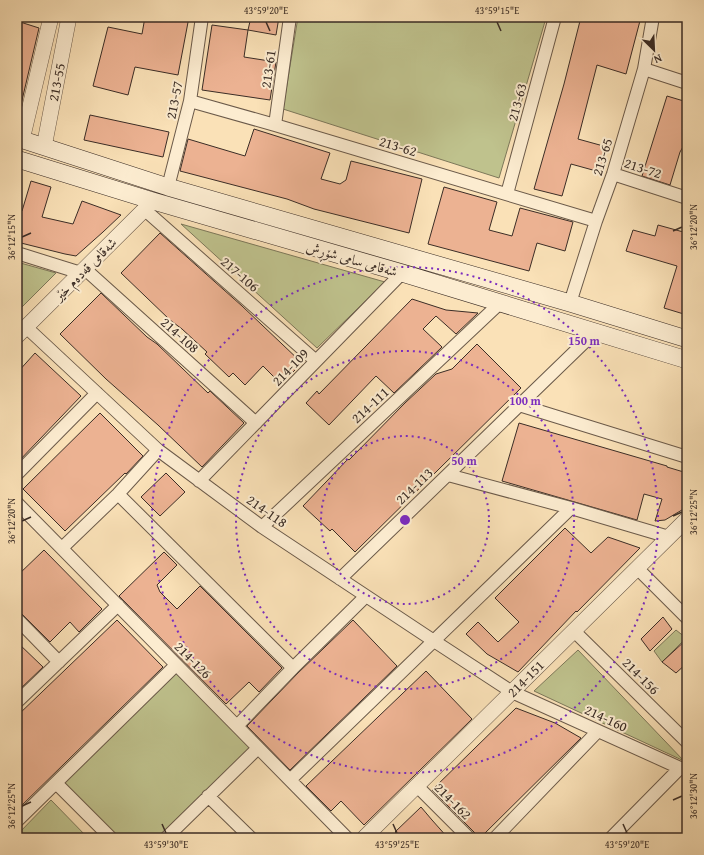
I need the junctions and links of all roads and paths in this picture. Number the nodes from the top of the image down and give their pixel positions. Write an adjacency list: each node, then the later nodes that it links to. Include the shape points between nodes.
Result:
1 (69, 17): 12 (street, 213-55)
2 (202, 17): 9 (street, 213-57)
3 (290, 17): 10 (street, 213-61)
4 (555, 17): 16 (street, 213-63)
5 (653, 17): 7 (street, 213-65)
6 (48, 18): 11 (street, 213-55)
7 (644, 69): 8 (street); 14 (street, 213-65)
8 (687, 83)
9 (190, 101): 10 (street, 213-62); 15 (street, 213-57)
10 (275, 124): 16 (street, 213-62)
11 (20, 139): 12 (main road, شەقامی سامی شۆڕش)
12 (44, 147): 15 (main road, شەقامی سامی شۆڕش)
13 (17, 159): 18 (main road, شەقامی سامی شۆڕش)
14 (613, 174): 17 (street, 213-72); 19 (street, 213-65)
15 (168, 187): 23 (main road, شەقامی سامی شۆڕش)
16 (508, 194): 19 (street, 213-62)
17 (687, 198)
18 (149, 206): 21 (street, شەقامی قەدەم خێر); 22 (main road, شەقامی سامی شۆڕش); 29 (street, 217-106)
19 (596, 221): 23 (street, 213-65)
20 (17, 253): 21 (street)
21 (83, 271): 25 (street, شەقامی قەدەم خێر); 32 (street, 214-108)
22 (402, 273): 24 (main road, شەقامی سامی شۆڕش); 29 (street, 214-109)
23 (570, 303): 27 (main road, شەقامی سامی شۆڕش)
24 (499, 304): 26 (main road, شەقامی سامی شۆڕش); 42 (street, 214-111)
25 (22, 332): 30 (street, 214-118)
26 (595, 332): 28 (main road, شەقامی سامی شۆڕش); 31 (street, 214-113)
27 (687, 339)
28 (687, 360)
29 (316, 361): 32 (street, 214-109)
30 (97, 393): 33 (street, 214-118); 35 (street)
31 (519, 405): 34 (street); 36 (street, 214-113)
32 (256, 423): 37 (street, 214-109)
33 (158, 450): 37 (street, 214-118); 38 (street)
34 (687, 457)
35 (17, 474)
36 (448, 475): 40 (street); 46 (street, 214-113)
37 (199, 481): 42 (street, 214-118)
38 (118, 494): 44 (street); 55 (street)
39 (17, 502): 44 (street, 214-126)
40 (571, 508): 43 (street); 52 (street)
41 (687, 519): 43 (street, 214-151)
42 (262, 527): 46 (street, 214-118)
43 (669, 537): 45 (street, 214-151)
44 (62, 548): 48 (street, 214-126)
45 (637, 568): 49 (street); 51 (street, 214-151)
46 (340, 579): 47 (street, 214-118)
47 (366, 596): 52 (street, 214-118); 55 (street)
48 (118, 605): 53 (street); 54 (street, 214-126)
49 (687, 618)
50 (17, 619): 53 (street)
51 (574, 631): 56 (street, 214-151); 60 (street, 214-156)
52 (434, 641): 56 (street, 214-118); 63 (street)
53 (59, 662): 57 (street)
54 (176, 665): 58 (street, 214-126); 64 (street)
55 (293, 668): 58 (street)
56 (512, 692): 59 (street, 214-160); 65 (street, 214-151)
57 (17, 702)
58 (237, 726): 61 (street, 214-126)
59 (598, 731): 62 (street, 214-160); 74 (street)
60 (687, 742)
61 (258, 748): 63 (street, 214-126); 66 (street)
62 (684, 769): 75 (street)
63 (290, 780): 71 (street, 214-126)
64 (56, 783): 67 (street); 68 (street)
65 (417, 786): 72 (street, 214-151); 73 (street, 214-162)
66 (208, 796): 69 (street); 70 (street)
67 (17, 821)
68 (111, 838)
69 (166, 838)
70 (251, 838)
71 (347, 838)
72 (364, 838)
73 (468, 838)
74 (495, 838)
75 (610, 838)

